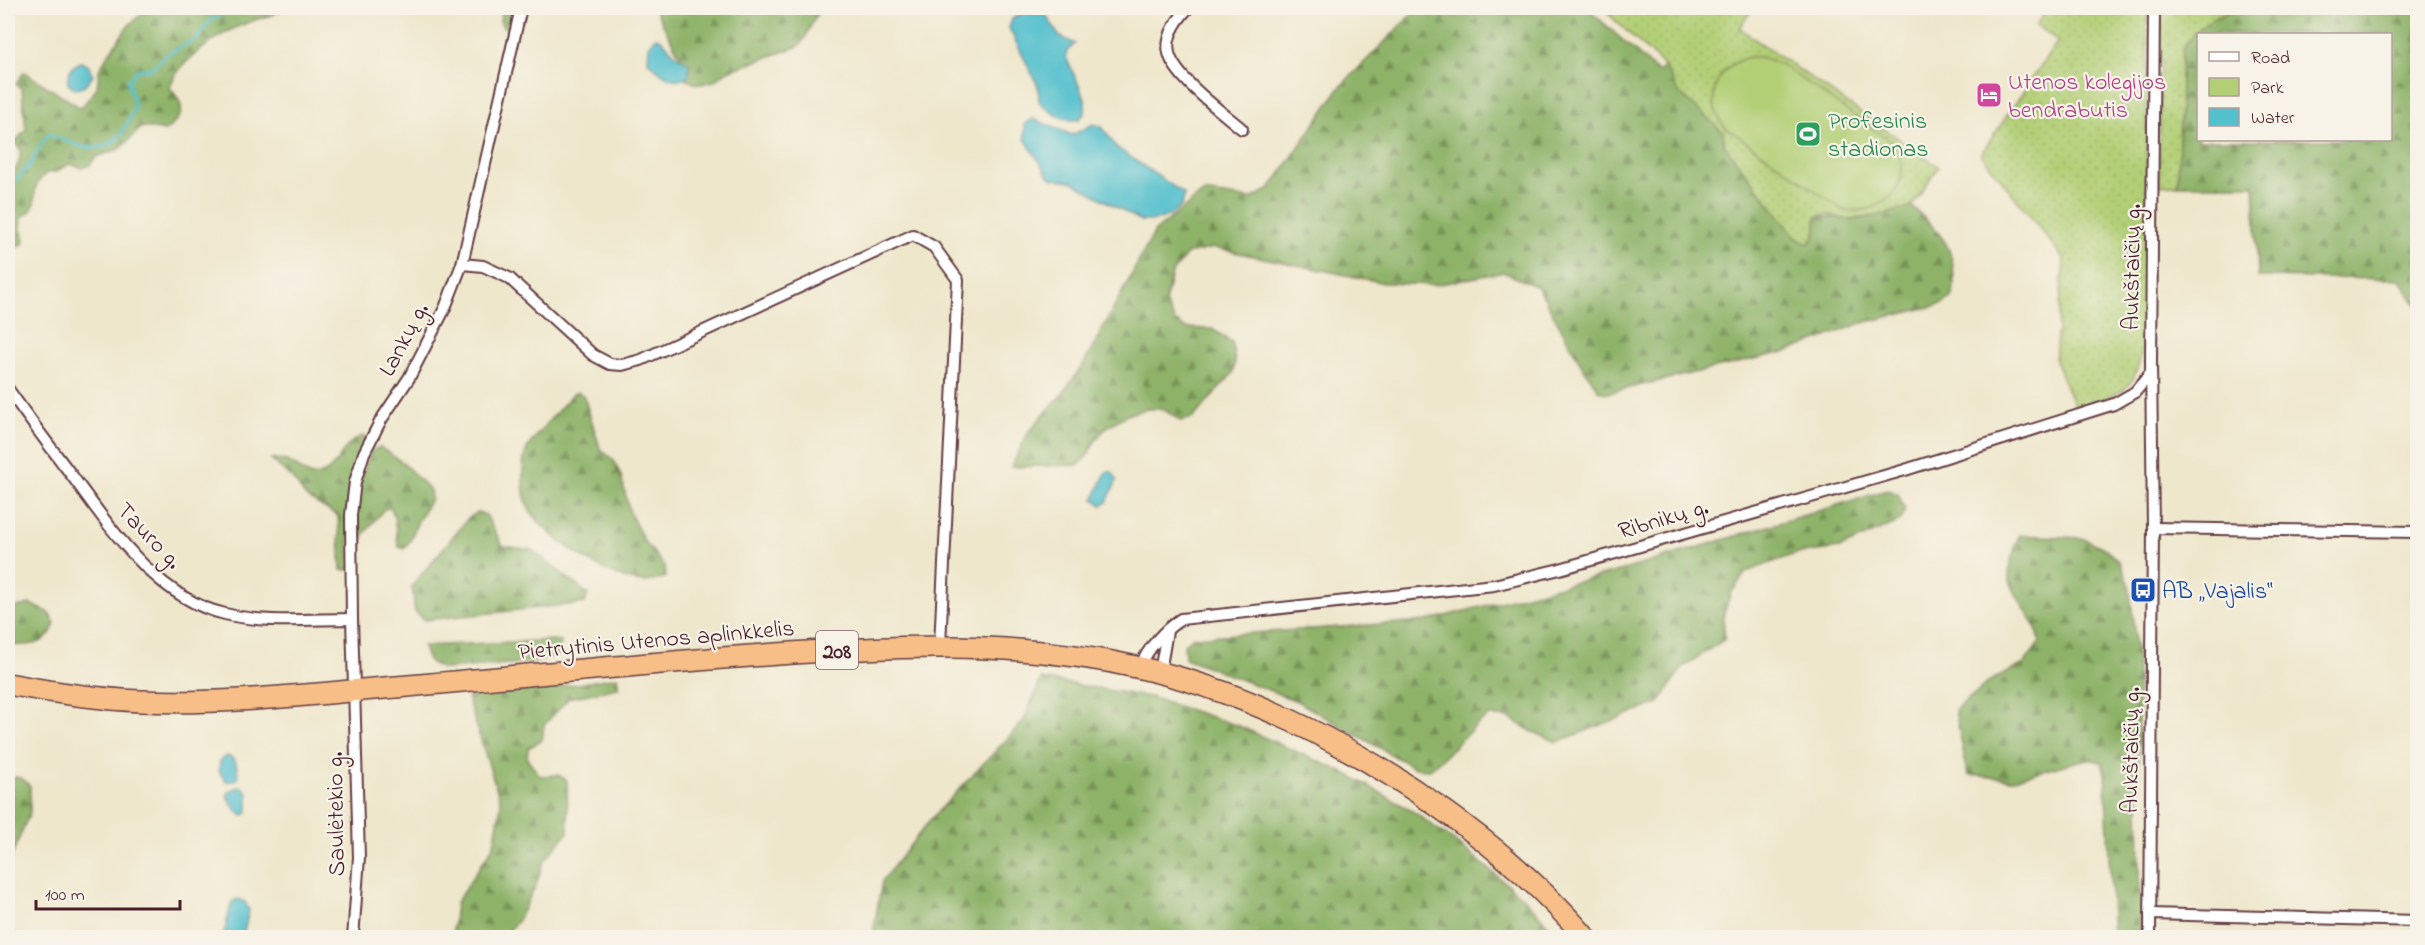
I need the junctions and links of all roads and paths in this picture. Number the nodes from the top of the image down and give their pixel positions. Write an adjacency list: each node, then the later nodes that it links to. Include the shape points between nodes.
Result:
1 (521, 8): 5 (street, Lankų g.)
2 (1188, 8): 4 (street, via 1171,33 1168,52 1177,71)
3 (2154, 8): 6 (street, Aukštaičių g.)
4 (1242, 129)
5 (462, 264): 10 (street, Lankų g., via 440,318 409,378 381,420 355,482 351,515); 12 (street, via 483,266 509,278 593,355 622,365 641,360 913,235 934,247 958,280)
6 (2151, 373): 8 (street, Aukštaičių g.); 11 (street, Ribnikų g., via 2135,392 2114,404 1905,470 1560,569 1494,585 1193,616 1181,619)
7 (8, 389): 10 (street, Tauro g., via 97,510 140,562 169,586 224,614 259,620)
8 (2153, 528): 9 (street); 16 (street, Aukštaičių g.)
9 (2418, 532)
10 (352, 619): 15 (street, Lankų g.)
11 (1167, 631): 13 (street); 13 (street, Ribnikų g., via 1145,656)
12 (940, 645): 13 (highway, Pietrytinis Utenos aplinkkelis / 208, via 1044,651); 15 (highway, Pietrytinis Utenos aplinkkelis / 208, via 728,657)
13 (1150, 670): 19 (highway, Pietrytinis Utenos aplinkkelis / 208, via 1204,686 1297,724 1384,771 1489,844 1555,903)
14 (8, 684): 15 (highway, Pietrytinis Utenos aplinkkelis / 208, via 97,698 163,701)
15 (355, 690): 18 (street, Saulėtekio g., via 359,857)
16 (2150, 914): 17 (street); 20 (street, Aukštaičių g.)
17 (2418, 921)
18 (353, 938)
19 (1586, 938)
20 (2150, 938)

